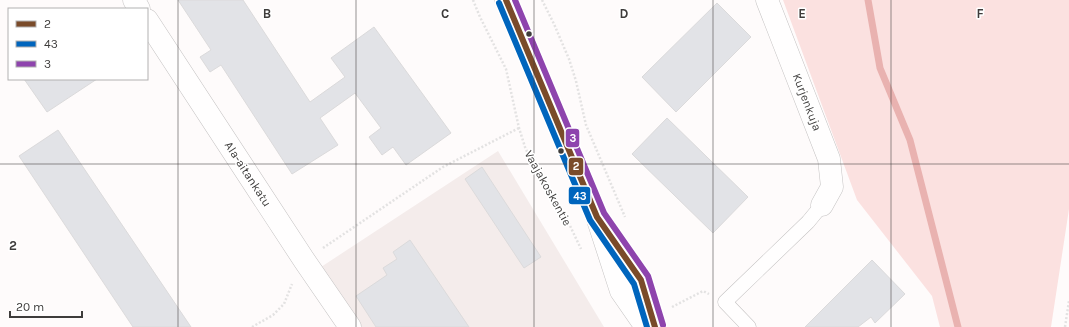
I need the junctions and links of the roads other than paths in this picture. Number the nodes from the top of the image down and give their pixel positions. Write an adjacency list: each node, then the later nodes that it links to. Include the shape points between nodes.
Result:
1 (506, 0): 5 (street)
2 (767, 0): 4 (street, Kurjenkuja, via 829,159 832,187)
3 (148, 22): 6 (street, Ala-aitankatu)
4 (822, 205): 9 (lane, via 808,222 725,302)
5 (597, 218): 7 (street, via 621,290); 8 (street, via 642,280)
6 (350, 327)
7 (646, 327)
8 (655, 327)
9 (748, 327)

